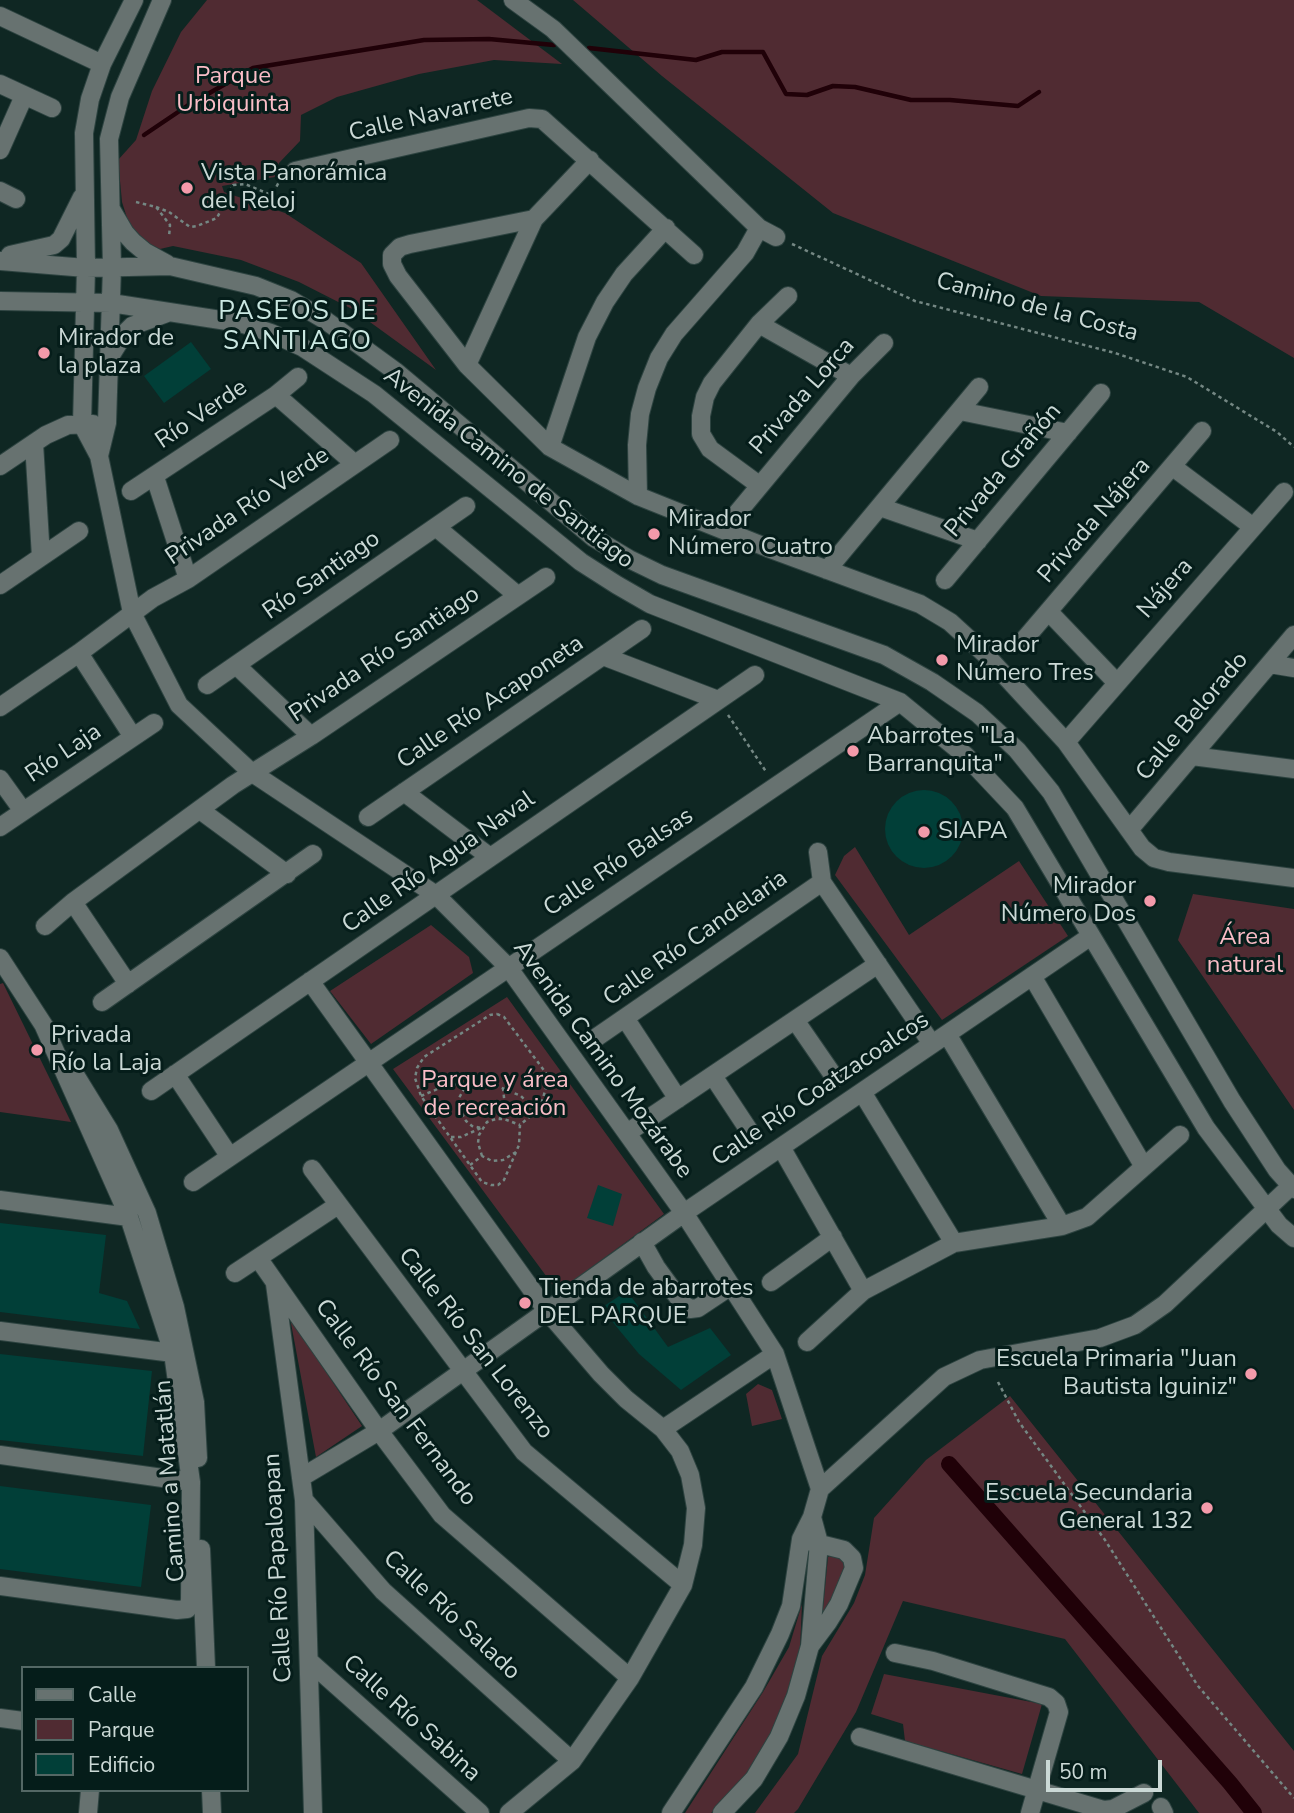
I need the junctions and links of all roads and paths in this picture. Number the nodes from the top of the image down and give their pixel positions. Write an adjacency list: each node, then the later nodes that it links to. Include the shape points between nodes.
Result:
1 (134, 0): 5 (street, Avenida Camino Mozárabe)
2 (162, 0): 15 (street, Avenida Camino Mozárabe, via 120,97 109,139)
3 (513, 0): 18 (street, via 553,29)
4 (0, 16): 5 (street)
5 (102, 64): 12 (street, Avenida Camino Mozárabe, via 84,133)
6 (0, 84): 7 (street)
7 (24, 96): 8 (street); 9 (street)
8 (52, 108)
9 (0, 150)
10 (590, 160): 11 (street, Calle Navarrete, via 542,119 529,118); 16 (street); 17 (street, Calle Navarrete)
11 (295, 171): 14 (path, via 269,194 245,184 233,185 217,218 197,226 190,227)
12 (84, 194): 22 (street, via 54,245); 25 (street, Avenida Camino Mozárabe)
13 (136, 202): 14 (path)
14 (156, 207): 19 (path, via 170,225)
15 (111, 208): 23 (street, via 133,242); 24 (street, Avenida Camino Mozárabe)
16 (534, 219): 34 (street); 34 (street, via 410,244 392,256 398,276)
17 (666, 228): 21 (street, Calle Navarrete); 47 (street, via 624,274 599,314)
18 (759, 228): 20 (street); 57 (street, via 745,253 674,334 659,358 640,414)
19 (169, 237)
20 (776, 237): 48 (path, Camino de la Costa, via 915,300 1187,377)
21 (694, 255)
22 (0, 259): 25 (street, Avenida Camino de Santiago)
23 (170, 266): 24 (street, Avenida Camino de Santiago); 151 (street, Avenida Camino de Santiago, via 256,286 325,320 395,371 594,538 629,559 884,655 977,713 1017,750 1051,792 1232,1101)
24 (112, 267): 25 (street, Avenida Camino de Santiago); 29 (street, Avenida Camino Mozárabe)
25 (86, 268): 28 (street, Avenida Camino Mozárabe)
26 (788, 296): 31 (street, Privada Lorca)
27 (0, 301): 28 (street, Avenida Camino de Santiago)
28 (86, 302): 29 (street, Avenida Camino de Santiago); 42 (street, Avenida Camino Mozárabe)
29 (111, 303): 30 (street, Avenida Camino de Santiago); 33 (street, Avenida Camino Mozárabe)
30 (171, 312): 33 (street, via 132,326); 86 (street, Avenida Camino de Santiago, via 240,323 302,347 374,394 581,562 650,604)
31 (759, 324): 35 (street); 54 (street, Privada Lorca, via 712,383 705,397 701,434 710,449)
32 (884, 343): 35 (street, Privada Lorca)
33 (109, 358): 41 (street, Avenida Camino Mozárabe)
34 (467, 365): 47 (street)
35 (851, 376): 54 (street, Privada Lorca)
36 (298, 377): 39 (street, Río Verde)
37 (979, 387): 40 (street)
38 (1101, 393): 44 (street, Privada Grañón)
39 (276, 395): 50 (street, Río Verde); 53 (street, Río Verde)
40 (960, 411): 44 (street); 59 (street)
41 (107, 423): 42 (street); 49 (street, Avenida Camino Mozárabe)
42 (82, 424): 46 (street, via 68,425); 49 (street, Avenida Camino Mozárabe)
43 (1202, 431): 52 (street, Privada Nájera)
44 (1068, 433): 64 (street, Privada Grañón)
45 (390, 440): 50 (street, Privada Río Verde)
46 (34, 443): 51 (street); 65 (street)
47 (550, 447): 57 (street)
48 (1294, 447)
49 (99, 456): 73 (street, Avenida Camino Mozárabe)
50 (355, 464): 68 (street, Privada Río Verde)
51 (0, 466)
52 (1173, 467): 61 (street); 72 (street, Privada Nájera)
53 (155, 477): 55 (street, Río Verde); 68 (street, Río Verde)
54 (759, 485): 62 (street, Privada Lorca)
55 (131, 491)
56 (1284, 492): 61 (street, Nájera)
57 (638, 496): 62 (street)
58 (466, 506): 60 (street, Río Santiago)
59 (880, 507): 64 (street); 66 (street)
60 (436, 527): 71 (street); 80 (street, Río Santiago)
61 (1253, 527): 83 (street, Nájera)
62 (724, 529): 66 (street)
63 (79, 531): 65 (street)
64 (978, 541): 69 (street, Privada Grañón)
65 (41, 557): 70 (street)
66 (828, 570): 91 (street, via 920,604 950,622)
67 (545, 577): 71 (street, Privada Río Santiago)
68 (188, 579): 73 (street, Privada Río Verde)
69 (945, 580)
70 (0, 585)
71 (517, 595): 89 (street, Privada Río Santiago)
72 (1049, 611): 76 (street, Privada Nájera); 83 (street)
73 (132, 613): 77 (street); 94 (street, Avenida Camino Mozárabe, via 179,705)
74 (642, 629): 78 (street, Calle Río Acaponeta)
75 (1294, 635): 79 (street, Calle Belorado)
76 (1023, 640)
77 (79, 653): 87 (street); 90 (street, Río Laja)
78 (603, 656): 85 (street); 97 (street, Calle Río Acaponeta)
79 (1270, 664): 81 (street); 92 (street, Calle Belorado)
80 (236, 665): 84 (street, Río Santiago); 89 (street)
81 (1294, 668)
82 (755, 674): 85 (street, Calle Río Agua Naval)
83 (1117, 683): 91 (street, Nájera)
84 (207, 685)
85 (718, 700): 96 (path); 105 (street, Calle Río Agua Naval)
86 (900, 702): 96 (street, Calle Río Balsas); 112 (street, Avenida Camino de Santiago, via 966,756 1015,808)
87 (0, 707)
88 (154, 723): 90 (street, Río Laja)
89 (311, 736): 94 (street, Privada Río Santiago)
90 (133, 737): 99 (street, Río Laja)
91 (1066, 742): 102 (street)
92 (1192, 756): 93 (street); 102 (street, Calle Belorado)
93 (1294, 769)
94 (251, 772): 98 (street, Privada Río Santiago); 109 (street, Avenida Camino Mozárabe)
95 (0, 779): 99 (street, Río Laja)
96 (776, 786): 115 (street, Calle Río Balsas)
97 (404, 793): 100 (street, Calle Río Acaponeta); 105 (street)
98 (200, 810): 106 (street); 110 (street, Privada Río Santiago)
99 (23, 811): 101 (street, Río Laja)
100 (368, 817)
101 (0, 827)
102 (1129, 830): 107 (street, via 1154,858)
103 (818, 852): 108 (street)
104 (313, 854): 106 (street)
105 (490, 858): 109 (street, Calle Río Agua Naval)
106 (287, 874): 118 (street)
107 (1294, 878)
108 (822, 881): 114 (street); 120 (street, Calle Río Candelaria)
109 (436, 895): 115 (street, Avenida Camino Mozárabe); 117 (street, Calle Río Agua Naval)
110 (73, 902): 111 (street, Privada Río Santiago); 118 (street)
111 (45, 926)
112 (1091, 936): 116 (street, Calle Río Coatzacoalcos); 154 (street, Avenida Camino de Santiago, via 1206,1128)
113 (0, 959): 122 (street, Camino a Matatlán)
114 (878, 964): 121 (street); 124 (street)
115 (508, 967): 125 (street, Calle Río Balsas); 139 (street, Avenida Camino Mozárabe)
116 (1032, 976): 124 (street, Calle Río Coatzacoalcos); 148 (street)
117 (310, 981): 125 (street); 126 (street, Calle Río Agua Naval)
118 (128, 984): 119 (street)
119 (102, 1002)
120 (625, 1018): 123 (street, Calle Río Candelaria); 134 (street)
121 (795, 1020): 127 (street); 128 (street)
122 (43, 1024): 156 (street); 190 (street, Camino a Matatlán, via 109,1130 147,1213 176,1307 195,1402)
123 (597, 1037)
124 (939, 1039): 132 (street, Calle Río Coatzacoalcos); 157 (street)
125 (368, 1062): 146 (street, Calle Río Balsas); 168 (street)
126 (175, 1074): 131 (street, Calle Río Agua Naval); 146 (street)
127 (713, 1076): 134 (street); 140 (street)
128 (835, 1078)
129 (468, 1082): 130 (path); 133 (path); 138 (path, via 458,1106 466,1121)
130 (503, 1088): 135 (path, via 521,1096); 136 (path, via 505,1107)
131 (151, 1091)
132 (862, 1092): 143 (street, Calle Río Coatzacoalcos); 161 (street)
133 (421, 1096): 135 (path, via 415,1078 424,1057 497,1014 546,1073 546,1091); 142 (path)
134 (678, 1099): 139 (street)
135 (536, 1112): 137 (path)
136 (500, 1119): 137 (path); 138 (path)
137 (520, 1125): 144 (path)
138 (481, 1128): 142 (path); 145 (path, via 478,1143)
139 (627, 1133): 155 (street, Avenida Camino Mozárabe)
140 (752, 1135)
141 (1180, 1135): 148 (street)
142 (450, 1137): 147 (path)
143 (781, 1147): 155 (street, Calle Río Coatzacoalcos); 158 (street)
144 (517, 1151): 145 (path, via 503,1160); 147 (path, via 498,1185 482,1182)
145 (482, 1156): 147 (path)
146 (230, 1157): 150 (street, Calle Río Balsas)
147 (470, 1165)
148 (1144, 1167): 157 (street, via 1087,1217)
149 (312, 1169): 153 (street, Calle Río San Lorenzo)
150 (192, 1182)
151 (1293, 1187): 154 (street)
152 (0, 1200): 156 (street)
153 (338, 1205): 162 (street); 173 (street, Calle Río San Lorenzo)
154 (1267, 1209): 159 (street, Avenida Camino de Santiago); 180 (street, via 1165,1304 1135,1325 1100,1338 980,1360 944,1377)
155 (684, 1213): 160 (street, Calle Río Coatzacoalcos); 166 (street, Avenida Camino Mozárabe)
156 (129, 1217): 171 (street)
157 (1062, 1226): 161 (street)
158 (832, 1237): 165 (street); 167 (street)
159 (1294, 1238)
160 (642, 1242): 166 (street, via 690,1309); 168 (street, Calle Río Coatzacoalcos)
161 (954, 1243): 167 (street)
162 (258, 1258): 163 (street); 164 (street, Calle Río San Fernando)
163 (235, 1273)
164 (274, 1281): 176 (street, Calle Río San Fernando); 178 (street, Calle Río Papaloapan)
165 (771, 1282)
166 (731, 1286): 172 (street, Avenida Camino Mozárabe)
167 (863, 1291): 170 (street)
168 (547, 1311): 173 (street, Calle Río Coatzacoalcos); 175 (street, via 601,1374)
169 (0, 1331): 171 (street)
170 (807, 1342)
171 (173, 1353): 179 (street)
172 (775, 1354): 175 (street); 180 (street, Avenida Camino Mozárabe)
173 (461, 1371): 176 (street, Calle Río Coatzacoalcos); 185 (street, Calle Río San Lorenzo, via 524,1452)
174 (998, 1382): 200 (path, via 1019,1422 1105,1540 1198,1686)
175 (663, 1429): 185 (street, via 680,1451 696,1507)
176 (379, 1431): 178 (street, Calle Río Coatzacoalcos); 191 (street, Calle Río San Fernando, via 442,1515)
177 (0, 1455): 179 (street)
178 (302, 1477): 181 (street, Calle Río Papaloapan)
179 (191, 1482): 186 (street, via 187,1609)
180 (820, 1489): 182 (street)
181 (304, 1500): 189 (street, Calle Río Papaloapan); 195 (street, Calle Río Salado, via 383,1591)
182 (812, 1517): 183 (street); 184 (street)
183 (801, 1539): 184 (street); 207 (street, via 791,1606 780,1634 754,1687)
184 (819, 1543): 187 (street); 187 (street, via 844,1550 854,1568 833,1613)
185 (683, 1585): 191 (street)
186 (0, 1586)
187 (810, 1646): 208 (street, via 779,1737 754,1779)
188 (895, 1653): 196 (street, via 1049,1697 1056,1703 1059,1712)
189 (309, 1661): 201 (street, Calle Río Papaloapan); 205 (street, Calle Río Sabina)
190 (206, 1666)
191 (630, 1678): 195 (street)
192 (0, 1718): 193 (street)
193 (21, 1721)
194 (860, 1737): 196 (street)
195 (572, 1761): 206 (street)
196 (1037, 1790): 199 (street, via 1104,1810); 209 (street)
197 (90, 1792): 202 (street)
198 (211, 1792): 203 (street)
199 (1144, 1793)
200 (1294, 1798)
201 (313, 1806): 204 (street)
202 (88, 1813)
203 (212, 1813)
204 (328, 1813)
205 (480, 1813)
206 (509, 1813)
207 (671, 1813)
208 (722, 1813)
209 (1030, 1813)

